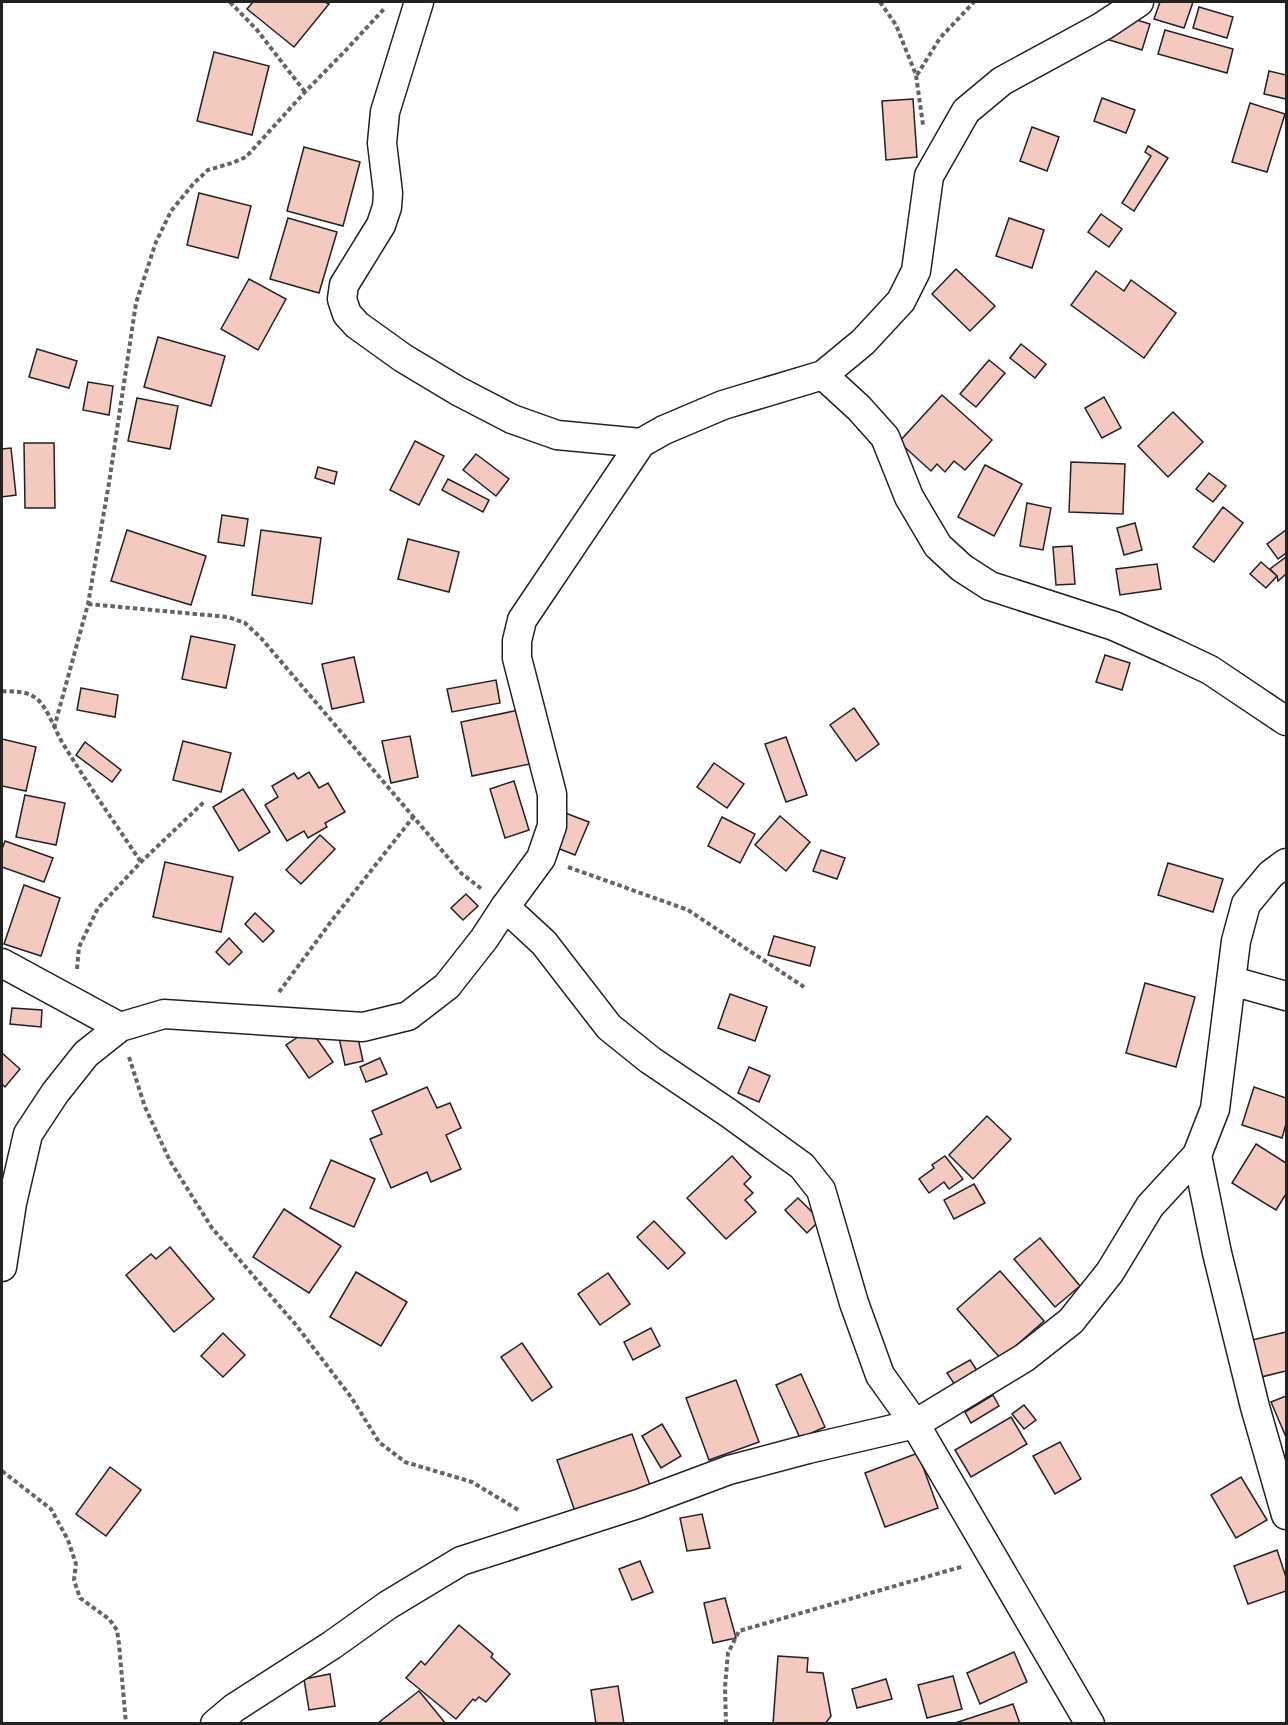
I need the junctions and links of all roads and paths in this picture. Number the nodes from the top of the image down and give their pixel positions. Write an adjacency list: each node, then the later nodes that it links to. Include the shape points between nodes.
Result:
1 (230, 2): 8 (path)
2 (391, 2): 8 (path)
3 (418, 2): 11 (street, via 385,112 382,143 387,207 381,225 344,285 342,299 347,314 403,358 512,419 557,435)
4 (880, 2): 7 (path, via 896,25)
5 (974, 2): 7 (path, via 940,38)
6 (1139, 2): 9 (street, via 1002,81 966,111)
7 (916, 75): 9 (path)
8 (305, 92): 12 (path, via 246,157 208,170 194,183 171,211 156,242 136,303)
9 (929, 176): 10 (street, via 916,271 901,302 863,342)
10 (823, 375): 11 (street, via 723,405); 14 (street, via 885,437 909,497 938,546 962,568 990,586 1114,626 1170,651 1210,670)
11 (641, 443): 18 (street, via 522,620 518,658 552,794 552,826)
12 (88, 604): 15 (path); 17 (path, via 228,617 245,623)
13 (2, 691): 15 (path, via 25,692 36,698)
14 (1287, 721)
15 (54, 728): 19 (path)
16 (204, 802): 19 (path)
17 (414, 816): 21 (path, via 462,874); 27 (path)
18 (541, 858): 21 (street); 24 (path, via 688,910)
19 (141, 862): 26 (path, via 98,909 79,947)
20 (1287, 863): 23 (street, via 1271,874 1246,904 1236,941)
21 (505, 907): 27 (street, via 447,986 408,1016 363,1027); 31 (street, via 544,943 609,1027 802,1166 821,1190 880,1375)
22 (2, 963): 26 (street)
23 (1232, 981): 25 (street); 29 (street, via 1215,1109)
24 (804, 987)
25 (1287, 996)
26 (74, 1002): 28 (street)
27 (259, 1019): 28 (street, via 164,1014)
28 (120, 1027): 30 (street, via 86,1053 28,1134); 34 (path, via 145,1107 170,1161 212,1228 296,1325 351,1397 379,1442 405,1461 472,1482)
29 (1197, 1155): 31 (street, via 1150,1206 1110,1272 1071,1321 1024,1358); 33 (street, via 1255,1407)
30 (2, 1267)
31 (915, 1424): 34 (street, via 729,1470); 35 (street)
32 (2, 1471): 36 (path, via 51,1509 76,1563 74,1580 80,1598 109,1619 117,1630)
33 (1287, 1515)
34 (555, 1532): 37 (street, via 461,1561 388,1605)
35 (993, 1558): 38 (path, via 739,1631 728,1653); 39 (street)
36 (126, 1724)
37 (215, 1724)
38 (726, 1724)
39 (1090, 1724)

